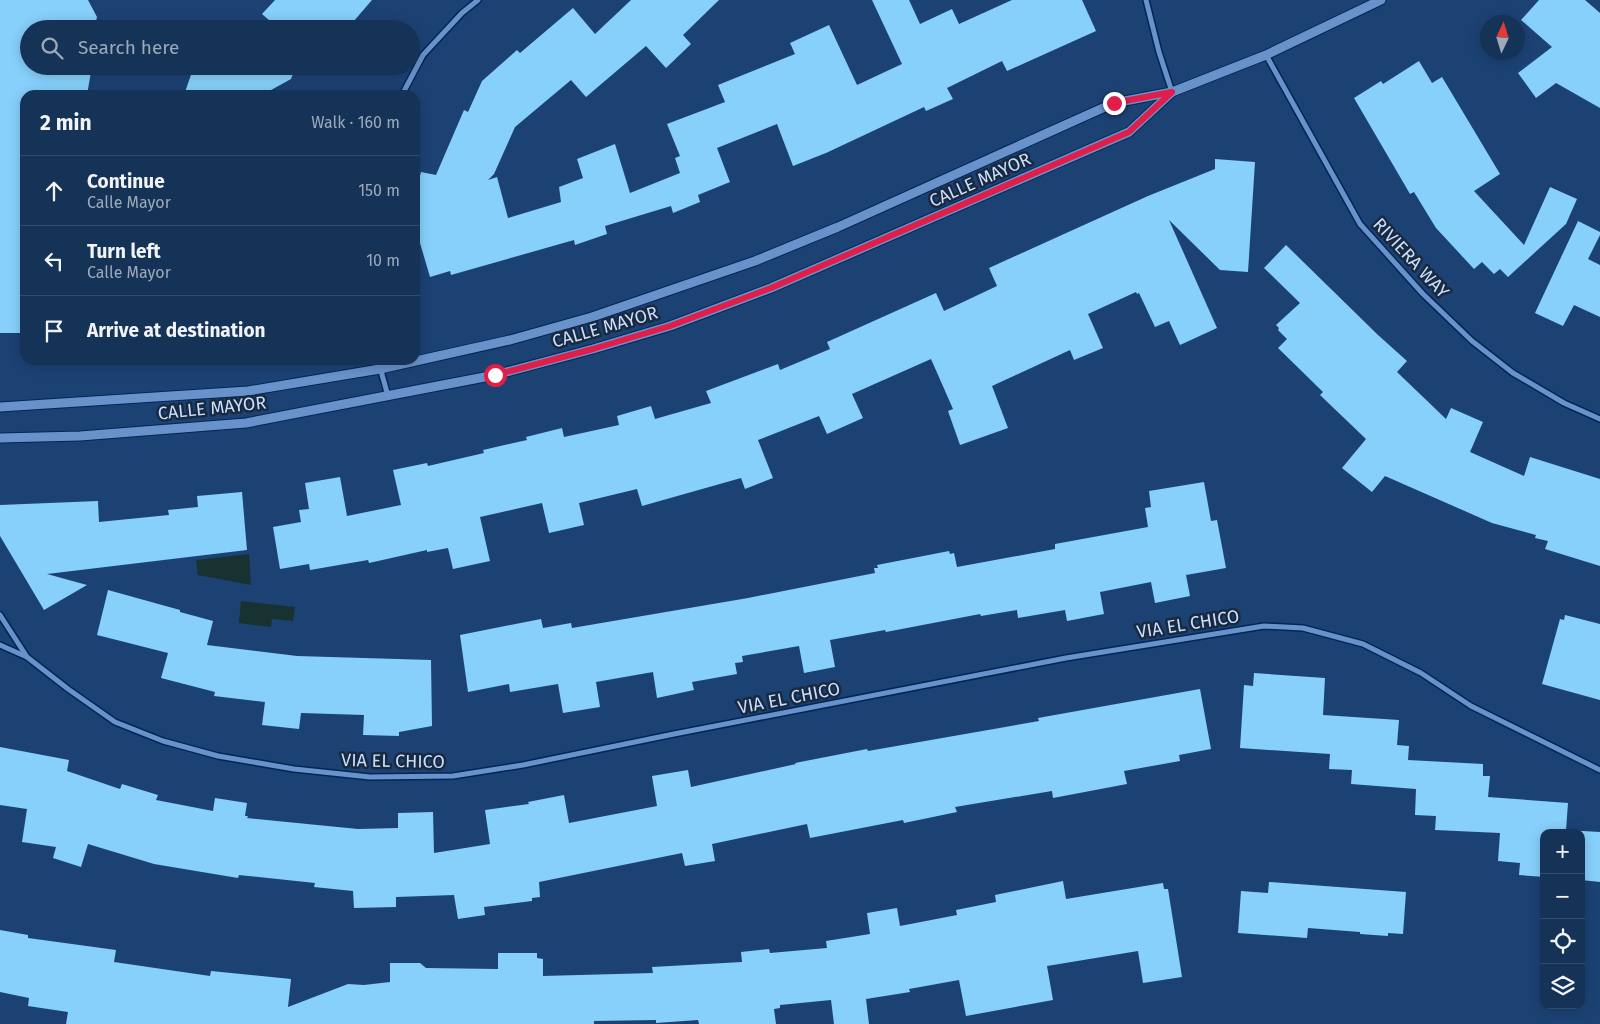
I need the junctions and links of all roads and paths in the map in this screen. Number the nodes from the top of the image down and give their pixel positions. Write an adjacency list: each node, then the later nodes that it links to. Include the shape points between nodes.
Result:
1 (478, 0): 5 (street, via 462,13)
2 (1146, 0): 8 (street)
3 (1381, 0): 4 (street, CALLE MAYOR)
4 (1266, 55): 8 (street, CALLE MAYOR); 14 (street, RIVIERA WAY, via 1360,224 1423,294 1472,341 1514,372 1564,403)
5 (420, 61)
6 (412, 75): 7 (street)
7 (405, 90)
8 (1172, 92): 9 (street, CALLE MAYOR, via 1114,103 838,227 683,287 510,340); 12 (street, CALLE MAYOR, via 1129,132 771,288 670,326 593,349 495,375)
9 (420, 356)
10 (374, 365): 13 (street, CALLE MAYOR, via 248,391)
11 (379, 365): 12 (street)
12 (388, 397): 15 (street, CALLE MAYOR, via 246,423 80,436)
13 (0, 407)
14 (1600, 419)
15 (0, 438)
16 (0, 615): 18 (street, VIA EL CHICO)
17 (0, 645): 18 (street)
18 (27, 657): 19 (street, VIA EL CHICO, via 116,722 163,741 218,756 370,778 453,776 523,765 1076,657 1264,626 1304,628 1363,644 1421,673 1471,706)
19 (1600, 770)

